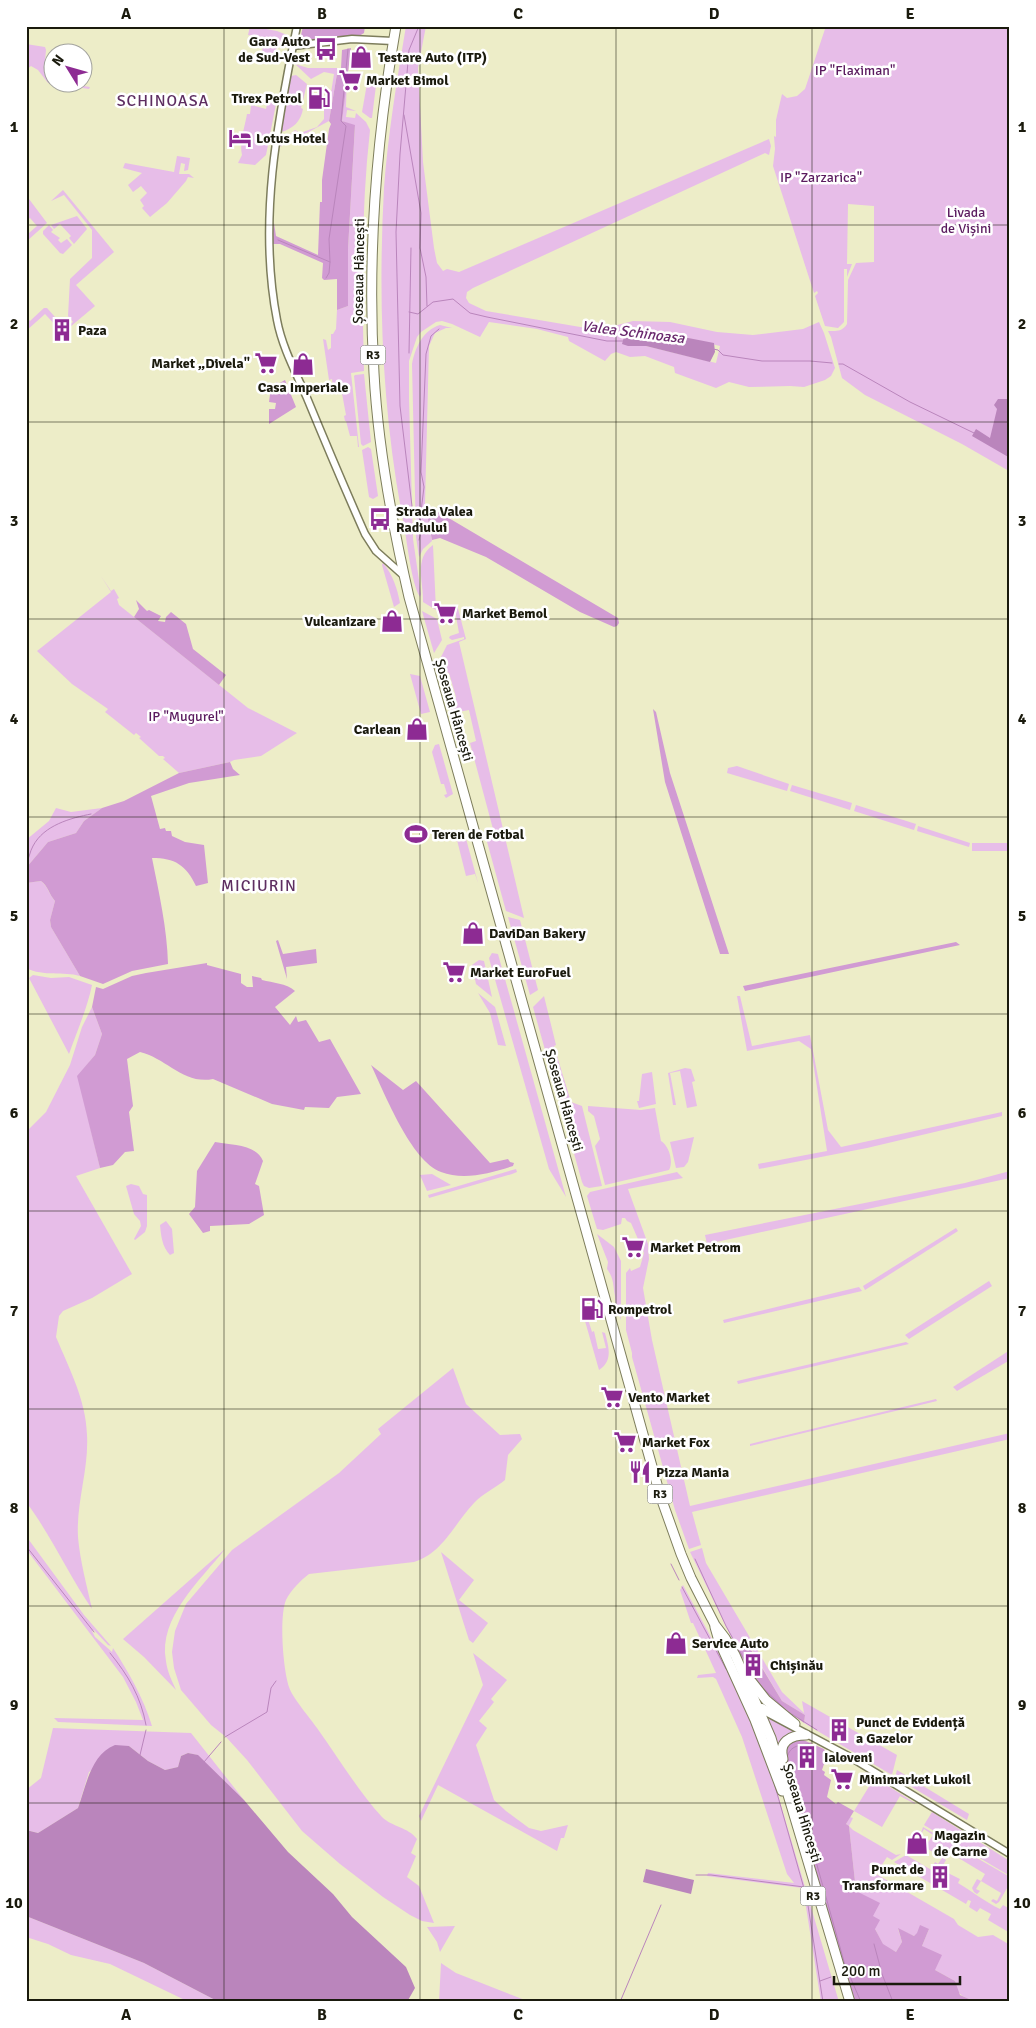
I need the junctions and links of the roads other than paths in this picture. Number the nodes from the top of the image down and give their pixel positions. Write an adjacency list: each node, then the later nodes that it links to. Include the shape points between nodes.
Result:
1 (296, 26): 4 (street)
2 (396, 26): 3 (highway, Șoseaua Hâncești / R3)
3 (393, 41): 4 (street, via 352,38); 5 (highway, Șoseaua Hâncești / R3, via 375,184 372,322 381,444)
4 (293, 46): 5 (street, via 276,140 269,204 268,243 277,320 365,534 376,551)
5 (404, 576): 6 (highway, Șoseaua Hâncești / R3, via 660,1495 682,1557 715,1625 725,1638)
6 (731, 1660): 7 (highway, R3); 8 (highway, Șoseaua Hîncești / R3); 9 (highway, R3, via 761,1695)
7 (758, 1709): 8 (highway); 9 (street, via 765,1708); 10 (street); 12 (highway, R3, via 756,1713); 14 (highway, Șoseaua Hîncești / R3, via 779,1760)
8 (755, 1720): 12 (highway, Șoseaua Hîncești / R3)
9 (795, 1724): 11 (street)
10 (806, 1734): 11 (street); 14 (highway, R3, via 788,1738 781,1754)
11 (829, 1746): 13 (street)
12 (782, 1790): 15 (highway, Șoseaua Hîncești / R3)
13 (1010, 1854)
14 (810, 1866): 16 (highway, Șoseaua Hîncești / R3)
15 (844, 2002)
16 (850, 2002)

